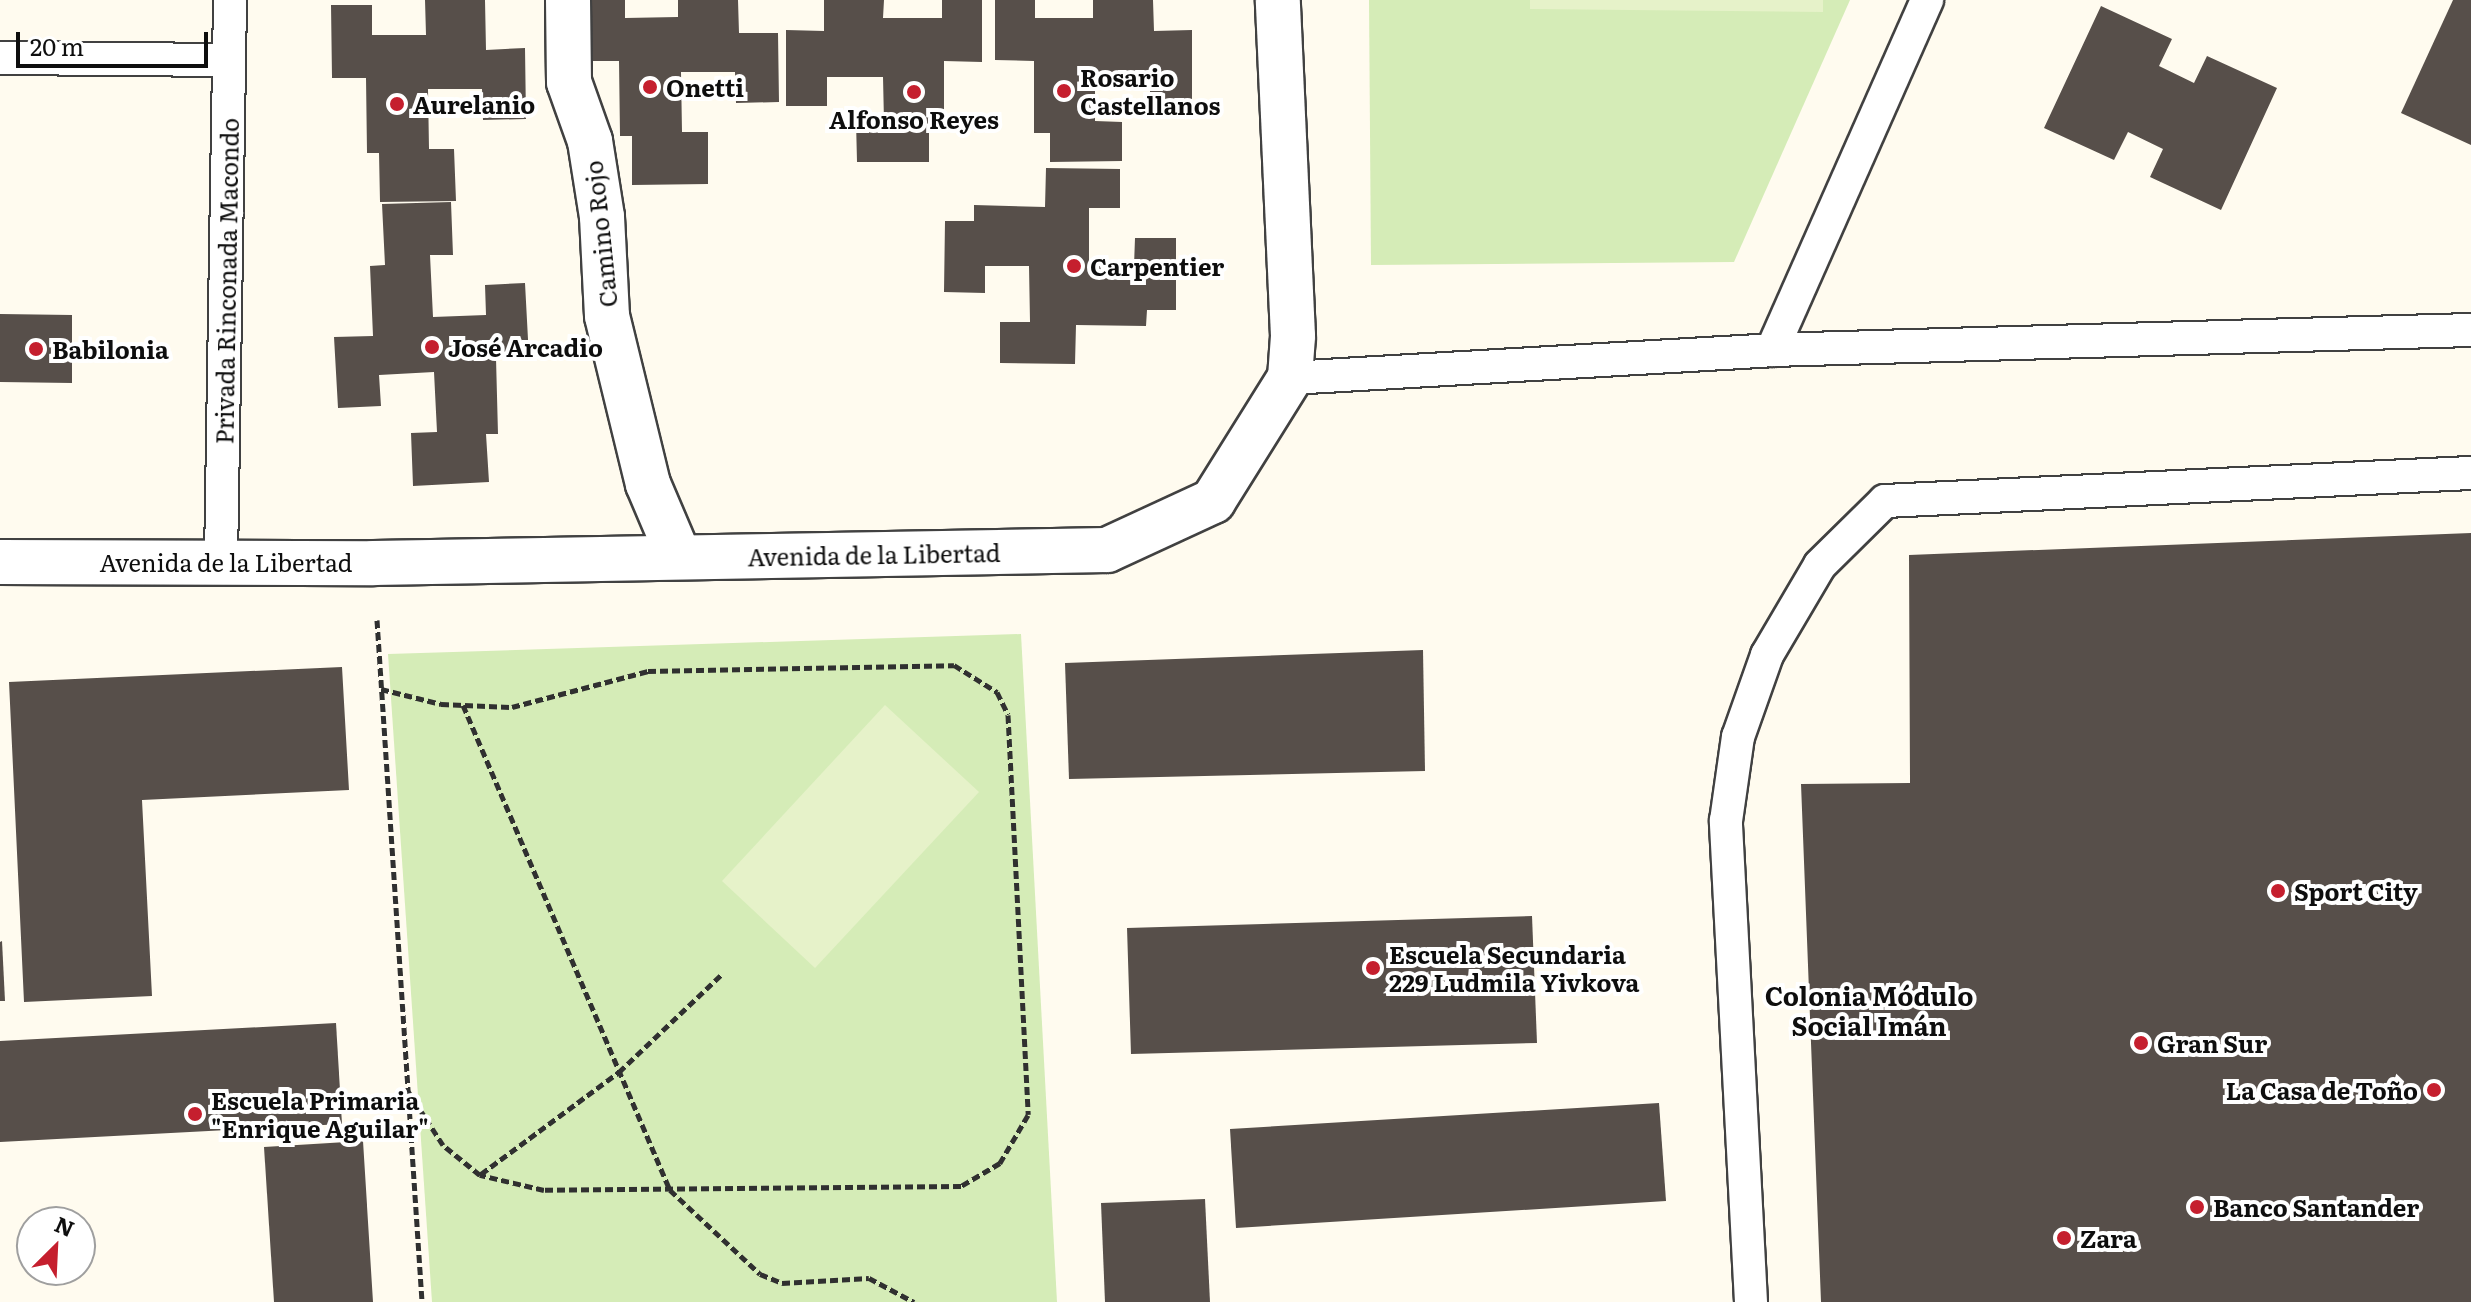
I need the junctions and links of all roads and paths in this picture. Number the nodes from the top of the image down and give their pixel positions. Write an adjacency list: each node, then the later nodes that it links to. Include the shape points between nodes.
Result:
1 (230, 0): 6 (lane, Privada Rinconada Macondo)
2 (568, 0): 11 (street, Camino Rojo, via 569,82 590,141 607,316 648,484)
3 (1278, 0): 9 (street, Avenida de la Libertad, via 1293,336)
4 (1927, 0): 8 (lane)
5 (0, 58): 6 (lane)
6 (229, 60): 12 (lane, Privada Rinconada Macondo)
7 (2471, 330): 8 (lane)
8 (1772, 350): 9 (lane)
9 (1290, 378): 11 (street, Avenida de la Libertad, via 1213,501 1107,550)
10 (2471, 473): 24 (lane, via 1885,501 1820,565 1767,655 1738,737 1726,821)
11 (679, 557): 14 (street, Avenida de la Libertad)
12 (221, 561): 13 (street, Avenida de la Libertad); 14 (street, Avenida de la Libertad)
13 (0, 562)
14 (373, 563): 15 (path)
15 (381, 689): 16 (path); 19 (path)
16 (463, 705): 18 (path); 21 (path, via 512,707 648,671 954,665 997,692 1008,715 1028,1115 1000,1163 961,1186)
17 (723, 973): 18 (path)
18 (619, 1072): 20 (path); 21 (path)
19 (408, 1091): 20 (path, via 443,1145); 22 (path)
20 (480, 1175): 21 (path, via 544,1190)
21 (670, 1190): 23 (path, via 760,1274 782,1283 869,1278)
22 (422, 1302)
23 (914, 1302)
24 (1751, 1302)

